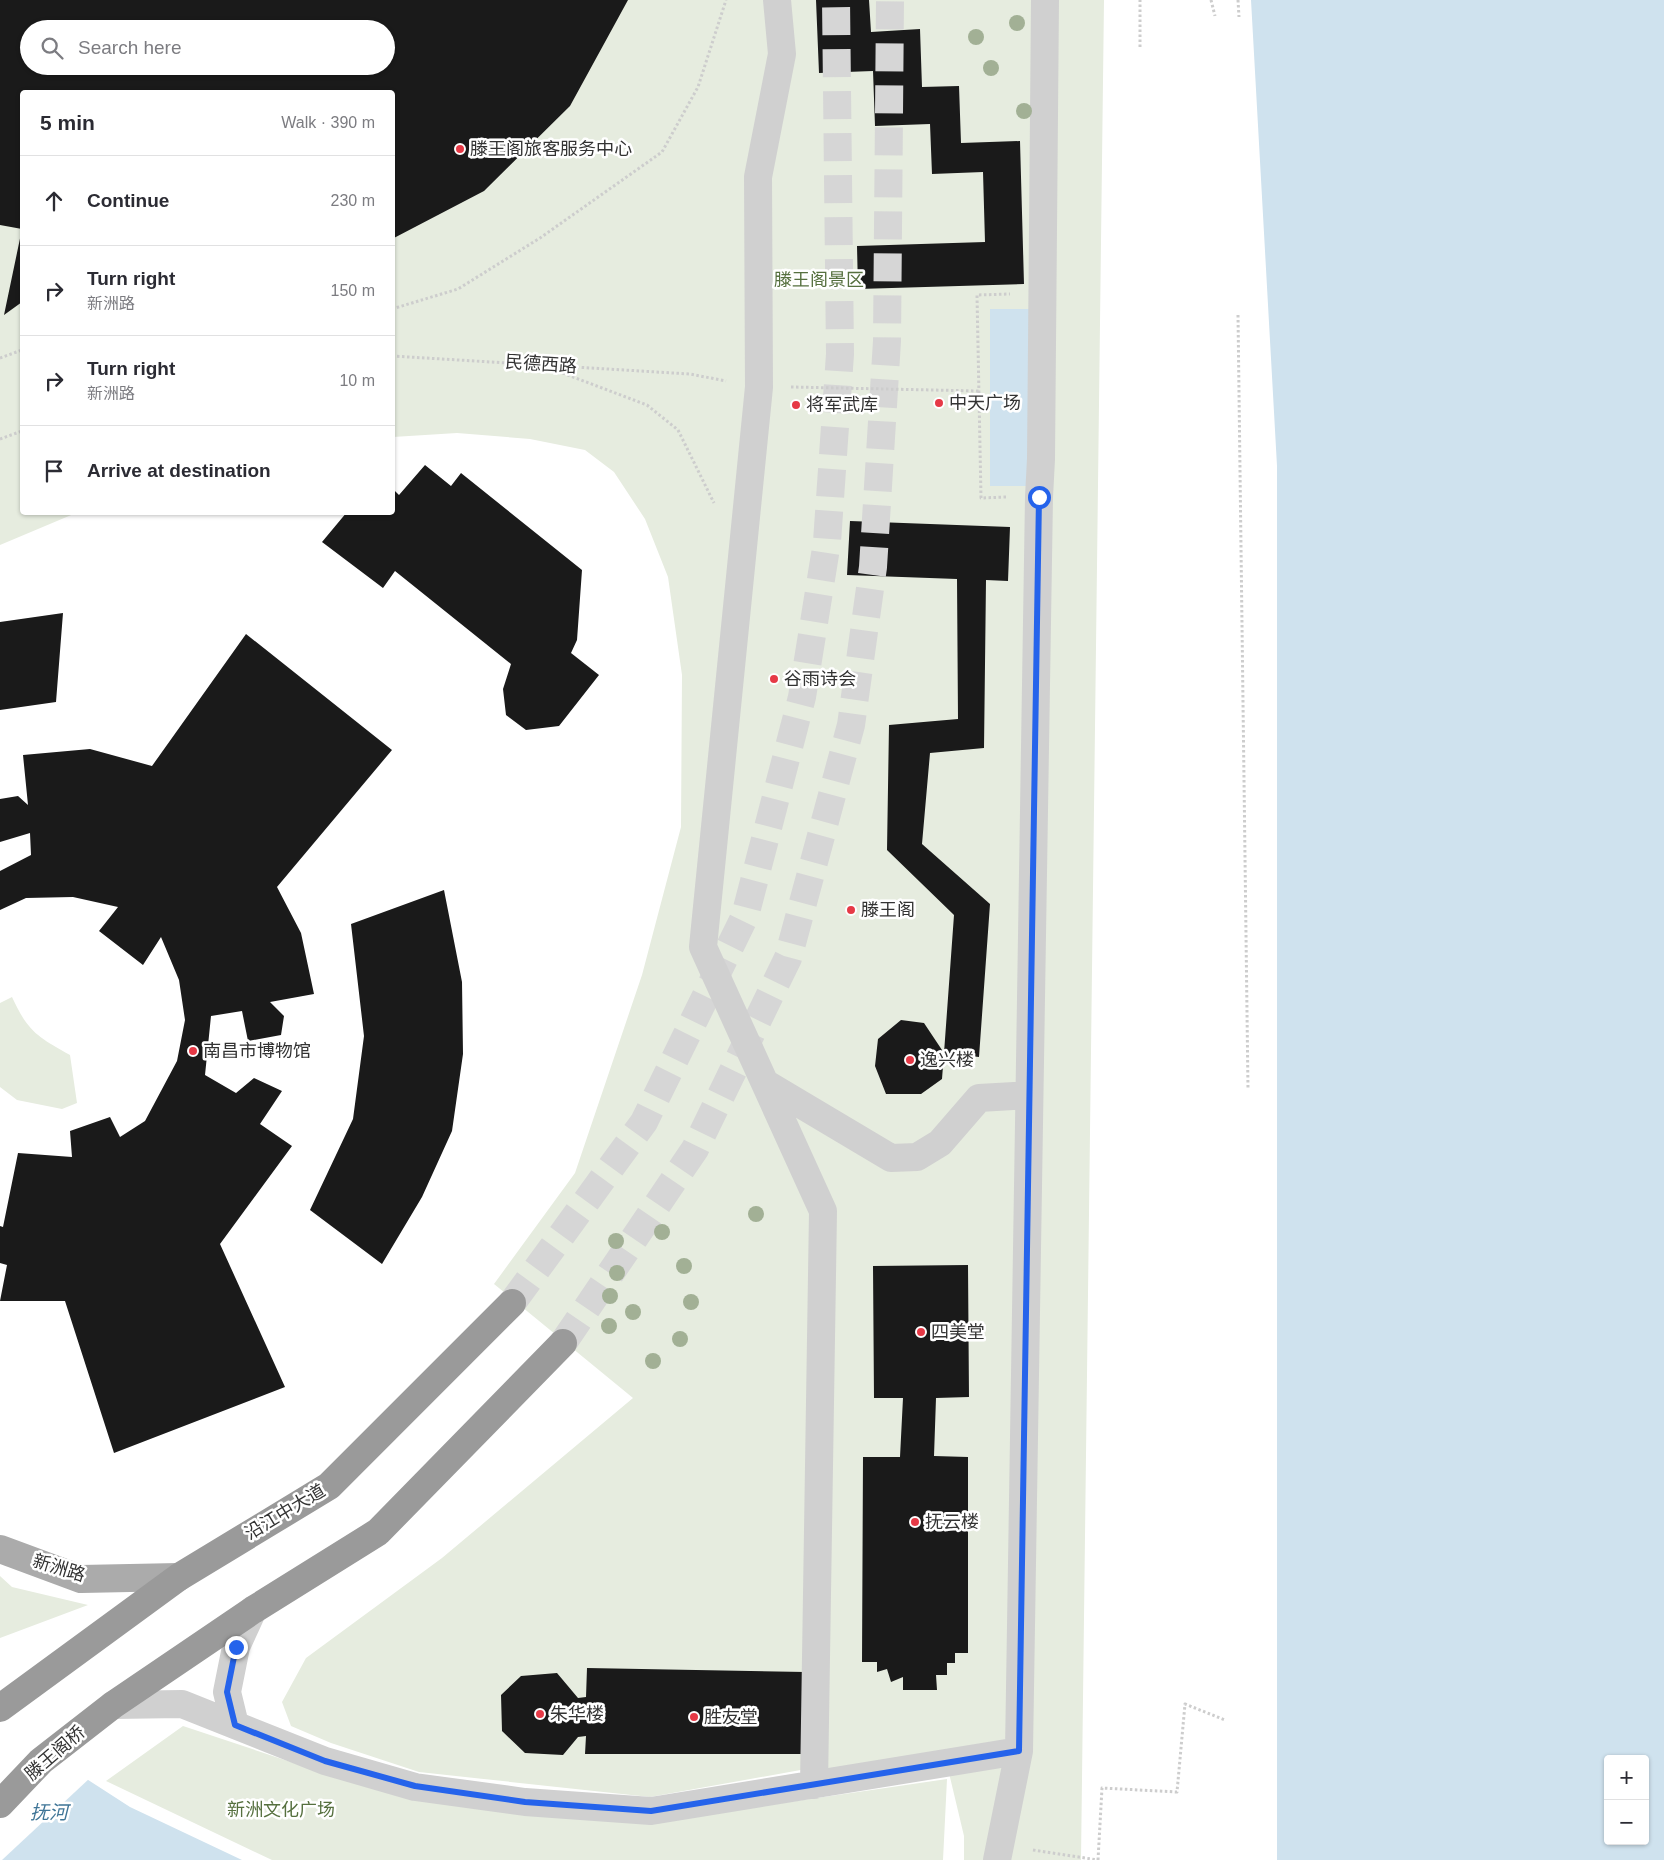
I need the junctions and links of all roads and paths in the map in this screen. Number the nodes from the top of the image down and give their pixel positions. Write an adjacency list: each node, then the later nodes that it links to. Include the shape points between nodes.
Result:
1 (726, 0): 11 (path, via 698,87 662,152 540,238 458,289)
2 (777, 0): 17 (street, via 782,54 758,178)
3 (1045, 0): 25 (street, via 1041,459)
4 (1140, 0): 9 (path)
5 (1211, 0): 7 (path)
6 (1238, 0): 8 (path)
7 (1215, 16)
8 (1238, 17)
9 (1140, 47)
10 (977, 295): 18 (path)
11 (395, 308)
12 (1238, 315): 24 (path)
13 (20, 351): 15 (path)
14 (395, 356): 16 (path, 民德西路)
15 (0, 358)
16 (541, 364): 17 (path, 民德西路, via 690,374); 22 (path, via 647,405 678,430)
17 (759, 387): 18 (path, 民德西路); 23 (street, via 702,947)
18 (979, 391): 21 (path)
19 (20, 432): 20 (path)
20 (0, 438)
21 (981, 498)
22 (716, 508)
23 (765, 1083): 25 (street, via 891,1158 917,1157 940,1143 978,1098); 36 (street, via 823,1211)
24 (1248, 1089)
25 (1029, 1095): 35 (street)
26 (512, 1304): 29 (highway, 沿江中大道, via 329,1486)
27 (563, 1343): 30 (highway, via 378,1532)
28 (0, 1549): 29 (main road, 新洲路, via 81,1579)
29 (178, 1576): 32 (highway, 沿江中大道)
30 (253, 1610): 31 (highway); 34 (street, via 236,1647 227,1692)
31 (113, 1705): 34 (street, via 182,1704); 37 (highway, 滕王阁桥, via 41,1761)
32 (0, 1708)
33 (1225, 1720): 39 (path, via 1185,1704 1177,1792 1102,1788)
34 (235, 1725): 36 (street, via 325,1761 415,1786 525,1802 651,1811)
35 (1019, 1751): 36 (street); 38 (street)
36 (814, 1785)
37 (0, 1804)
38 (998, 1853): 39 (path)
39 (1099, 1860)

